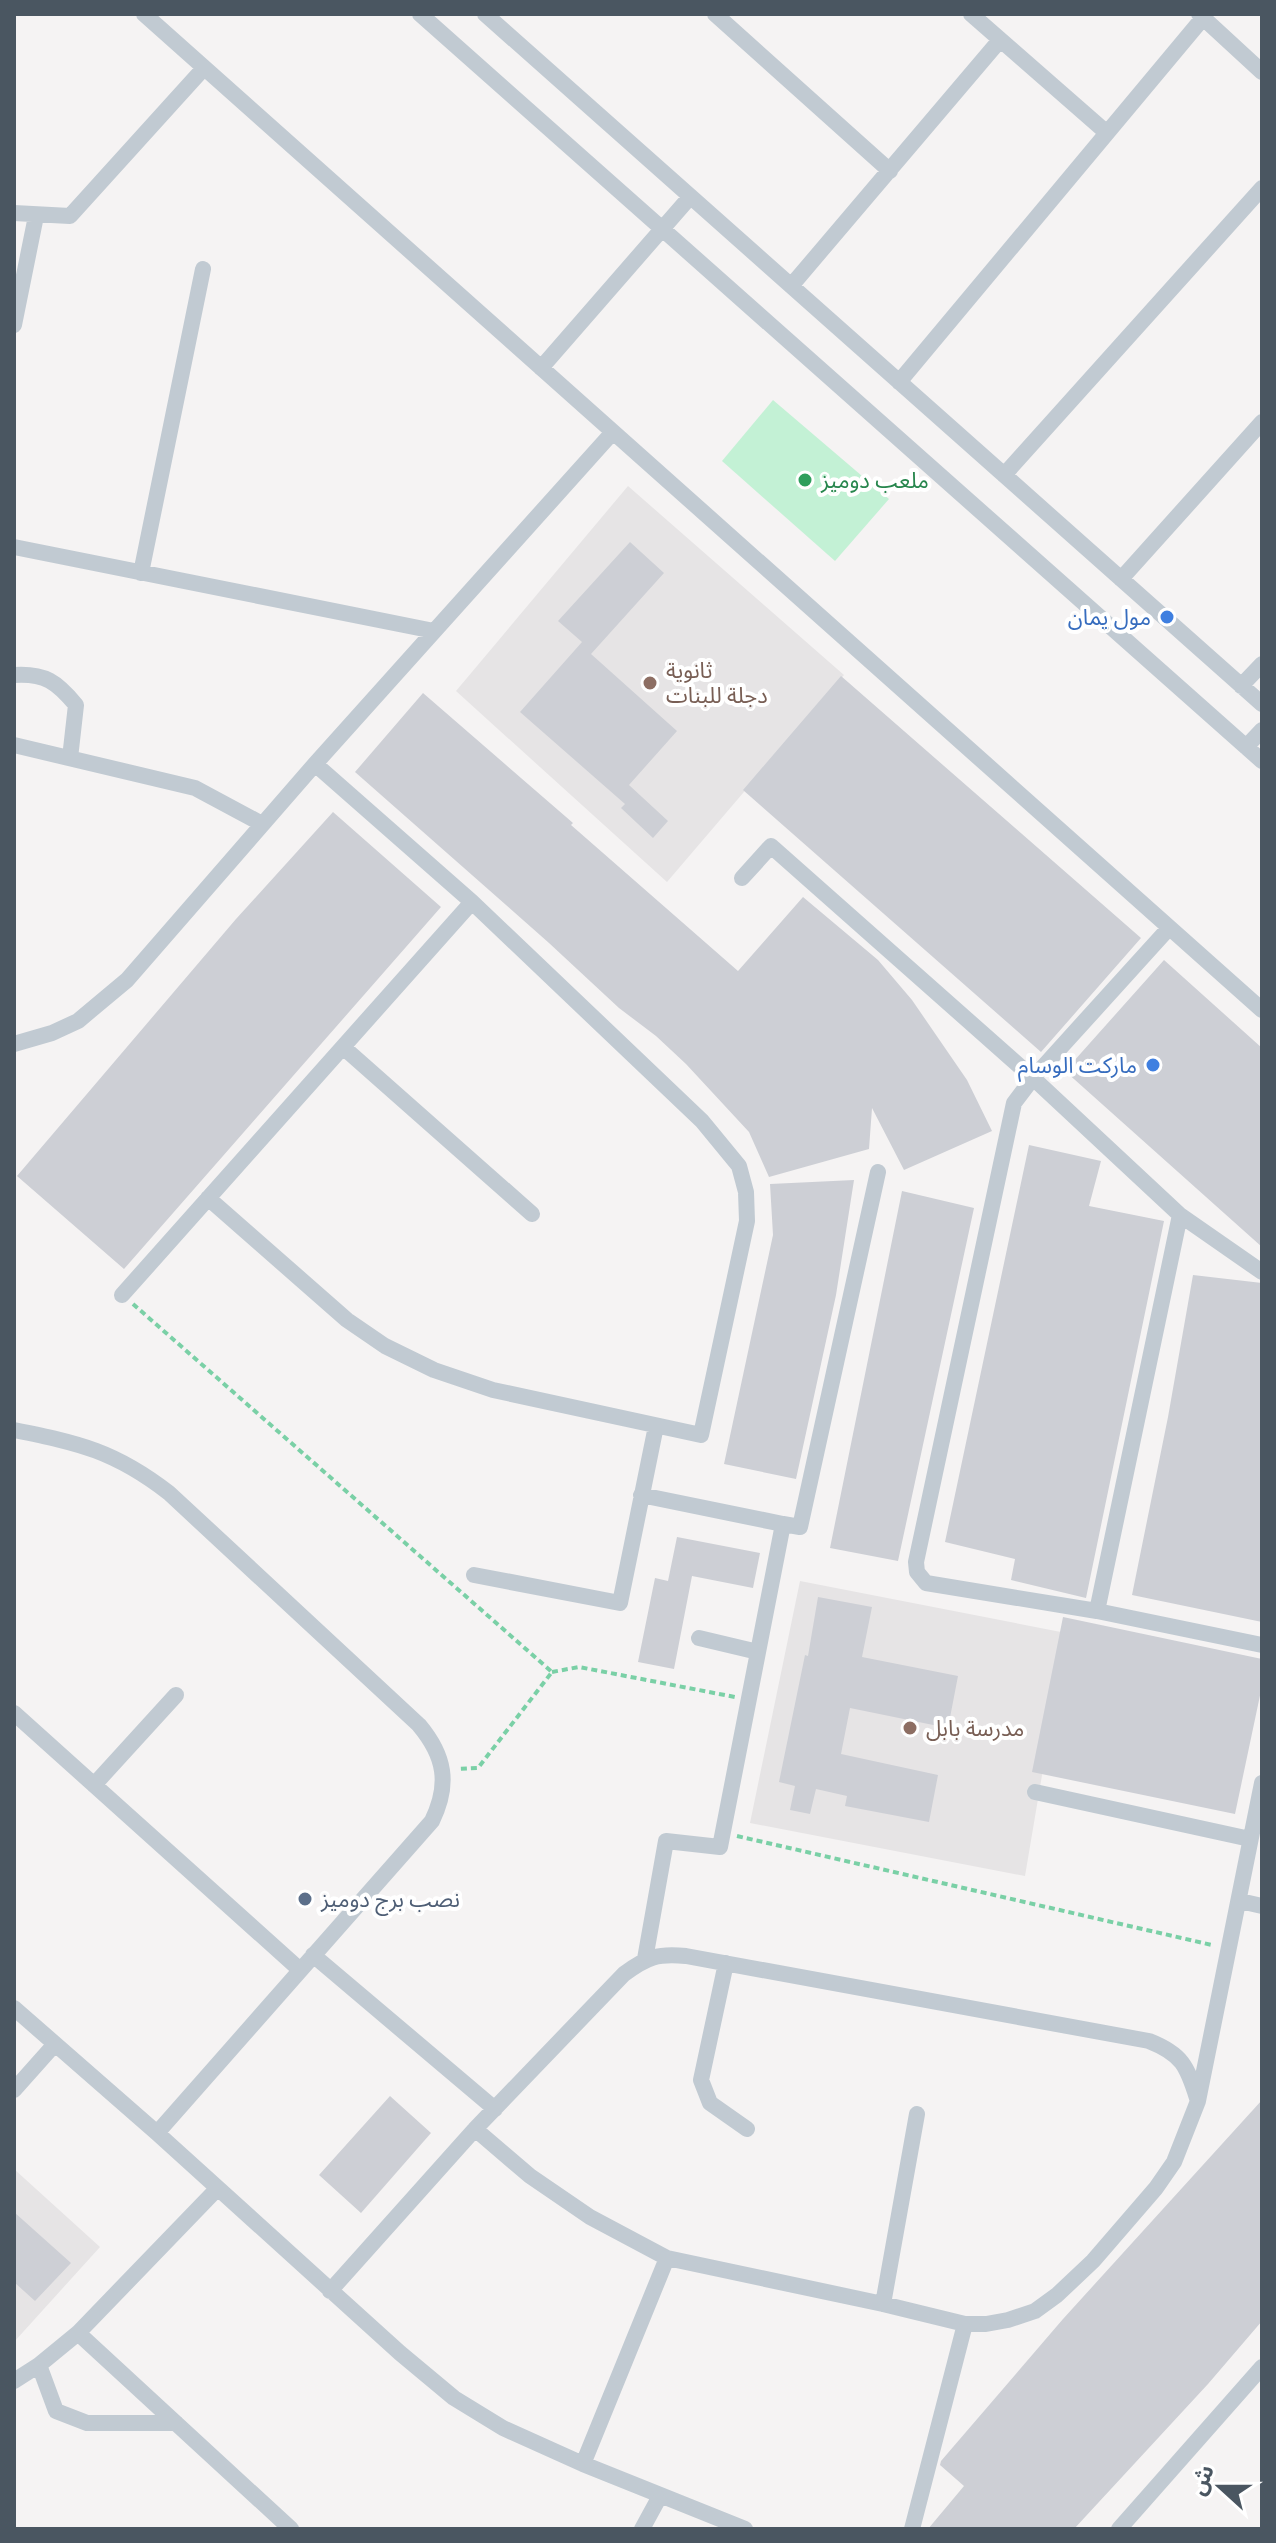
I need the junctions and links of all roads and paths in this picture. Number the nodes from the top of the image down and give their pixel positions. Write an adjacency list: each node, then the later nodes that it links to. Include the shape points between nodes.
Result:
1 (144, 14): 8 (street)
2 (420, 14): 16 (street)
3 (485, 14): 13 (street)
4 (715, 14): 11 (street)
5 (971, 14): 7 (street)
6 (1201, 16): 9 (street); 10 (street)
7 (1000, 40): 10 (street); 11 (street)
8 (204, 68): 15 (street, via 70,216); 20 (street)
9 (1262, 72)
10 (1107, 133): 21 (street)
11 (890, 171): 18 (street)
12 (1262, 188): 24 (street)
13 (690, 197): 16 (street); 18 (street)
14 (14, 213): 15 (street)
15 (36, 216): 19 (street)
16 (662, 229): 20 (street); 35 (street)
17 (203, 269): 26 (street)
18 (791, 286): 21 (street)
19 (14, 325)
20 (541, 368): 23 (street)
21 (899, 382): 24 (street)
22 (1262, 422): 27 (street)
23 (613, 432): 28 (street); 42 (street)
24 (1004, 475): 27 (street)
25 (14, 547): 26 (street)
26 (141, 573): 28 (street)
27 (1121, 579): 31 (street)
28 (434, 631): 38 (street)
29 (1262, 664): 31 (street)
30 (14, 675): 36 (street, via 35,674 61,687 76,705)
31 (1241, 686): 32 (street)
32 (1262, 704)
33 (1262, 730): 35 (street)
34 (14, 745): 36 (street)
35 (1246, 747): 37 (street)
36 (70, 758): 39 (street, via 195,788)
37 (1262, 761)
38 (315, 764): 39 (street); 41 (street)
39 (262, 824): 44 (street, via 111,995 66,1027)
40 (742, 878): 46 (street, via 771,846)
41 (472, 902): 45 (street); 53 (street, via 702,1121 739,1166 747,1221 701,1435)
42 (1169, 928): 43 (street); 46 (street)
43 (1262, 1010)
44 (14, 1044)
45 (343, 1047): 48 (street); 49 (street)
46 (1033, 1078): 50 (street); 58 (street, via 1014,1103 917,1572 926,1583)
47 (878, 1172): 56 (street, via 800,1527)
48 (208, 1198): 52 (street); 53 (street, via 347,1320 385,1346 493,1390)
49 (532, 1214)
50 (1180, 1215): 51 (street); 58 (street)
51 (1262, 1272)
52 (122, 1295): 62 (path)
53 (656, 1426): 55 (street)
54 (14, 1430): 66 (street, via 99,1450 169,1493 419,1725 436,1747)
55 (641, 1495): 56 (street); 57 (street, via 620,1603)
56 (783, 1524): 61 (street)
57 (474, 1575)
58 (1097, 1611): 60 (street)
59 (699, 1638): 61 (street)
60 (1262, 1645)
61 (758, 1652): 64 (street)
62 (552, 1672): 64 (path, via 579,1667); 66 (path, via 478,1768)
63 (176, 1695): 68 (street)
64 (749, 1700): 70 (street)
65 (14, 1713): 68 (street)
66 (442, 1771): 75 (street, via 442,1794 432,1821)
67 (1262, 1783): 71 (street)
68 (94, 1785): 78 (street)
69 (1035, 1792): 71 (street)
70 (723, 1833): 74 (path); 76 (street, via 720,1847 666,1841)
71 (1250, 1839): 72 (street)
72 (1240, 1901): 73 (street); 74 (street)
73 (1262, 1906)
74 (1230, 1949): 82 (street)
75 (313, 1955): 78 (street); 83 (street)
76 (645, 1959): 77 (street, via 667,1954); 83 (street, via 624,1974)
77 (726, 1963): 82 (street, via 1149,2041 1183,2062); 86 (street, via 701,2080 710,2103)
78 (299, 1969): 87 (street)
79 (14, 2008): 80 (street)
80 (55, 2044): 81 (street); 87 (street)
81 (14, 2090)
82 (1198, 2101): 92 (street, via 1174,2162 1093,2261 1035,2311)
83 (495, 2109): 85 (street)
84 (917, 2114): 91 (street)
85 (475, 2129): 89 (street, via 590,2217); 90 (street)
86 (747, 2129)
87 (157, 2133): 88 (street)
88 (217, 2189): 90 (street); 93 (street)
89 (667, 2258): 91 (street); 98 (street)
90 (330, 2291): 98 (street, via 454,2398 503,2428)
91 (883, 2304): 92 (street)
92 (965, 2324): 103 (street)
93 (78, 2333): 94 (street); 97 (street)
94 (39, 2365): 96 (street); 97 (street, via 56,2411 87,2423)
95 (1262, 2367): 104 (street)
96 (14, 2381)
97 (176, 2423): 100 (street)
98 (583, 2464): 99 (street)
99 (660, 2496): 101 (street); 102 (street)
100 (291, 2529)
101 (642, 2529)
102 (745, 2529)
103 (912, 2529)
104 (1119, 2529)

